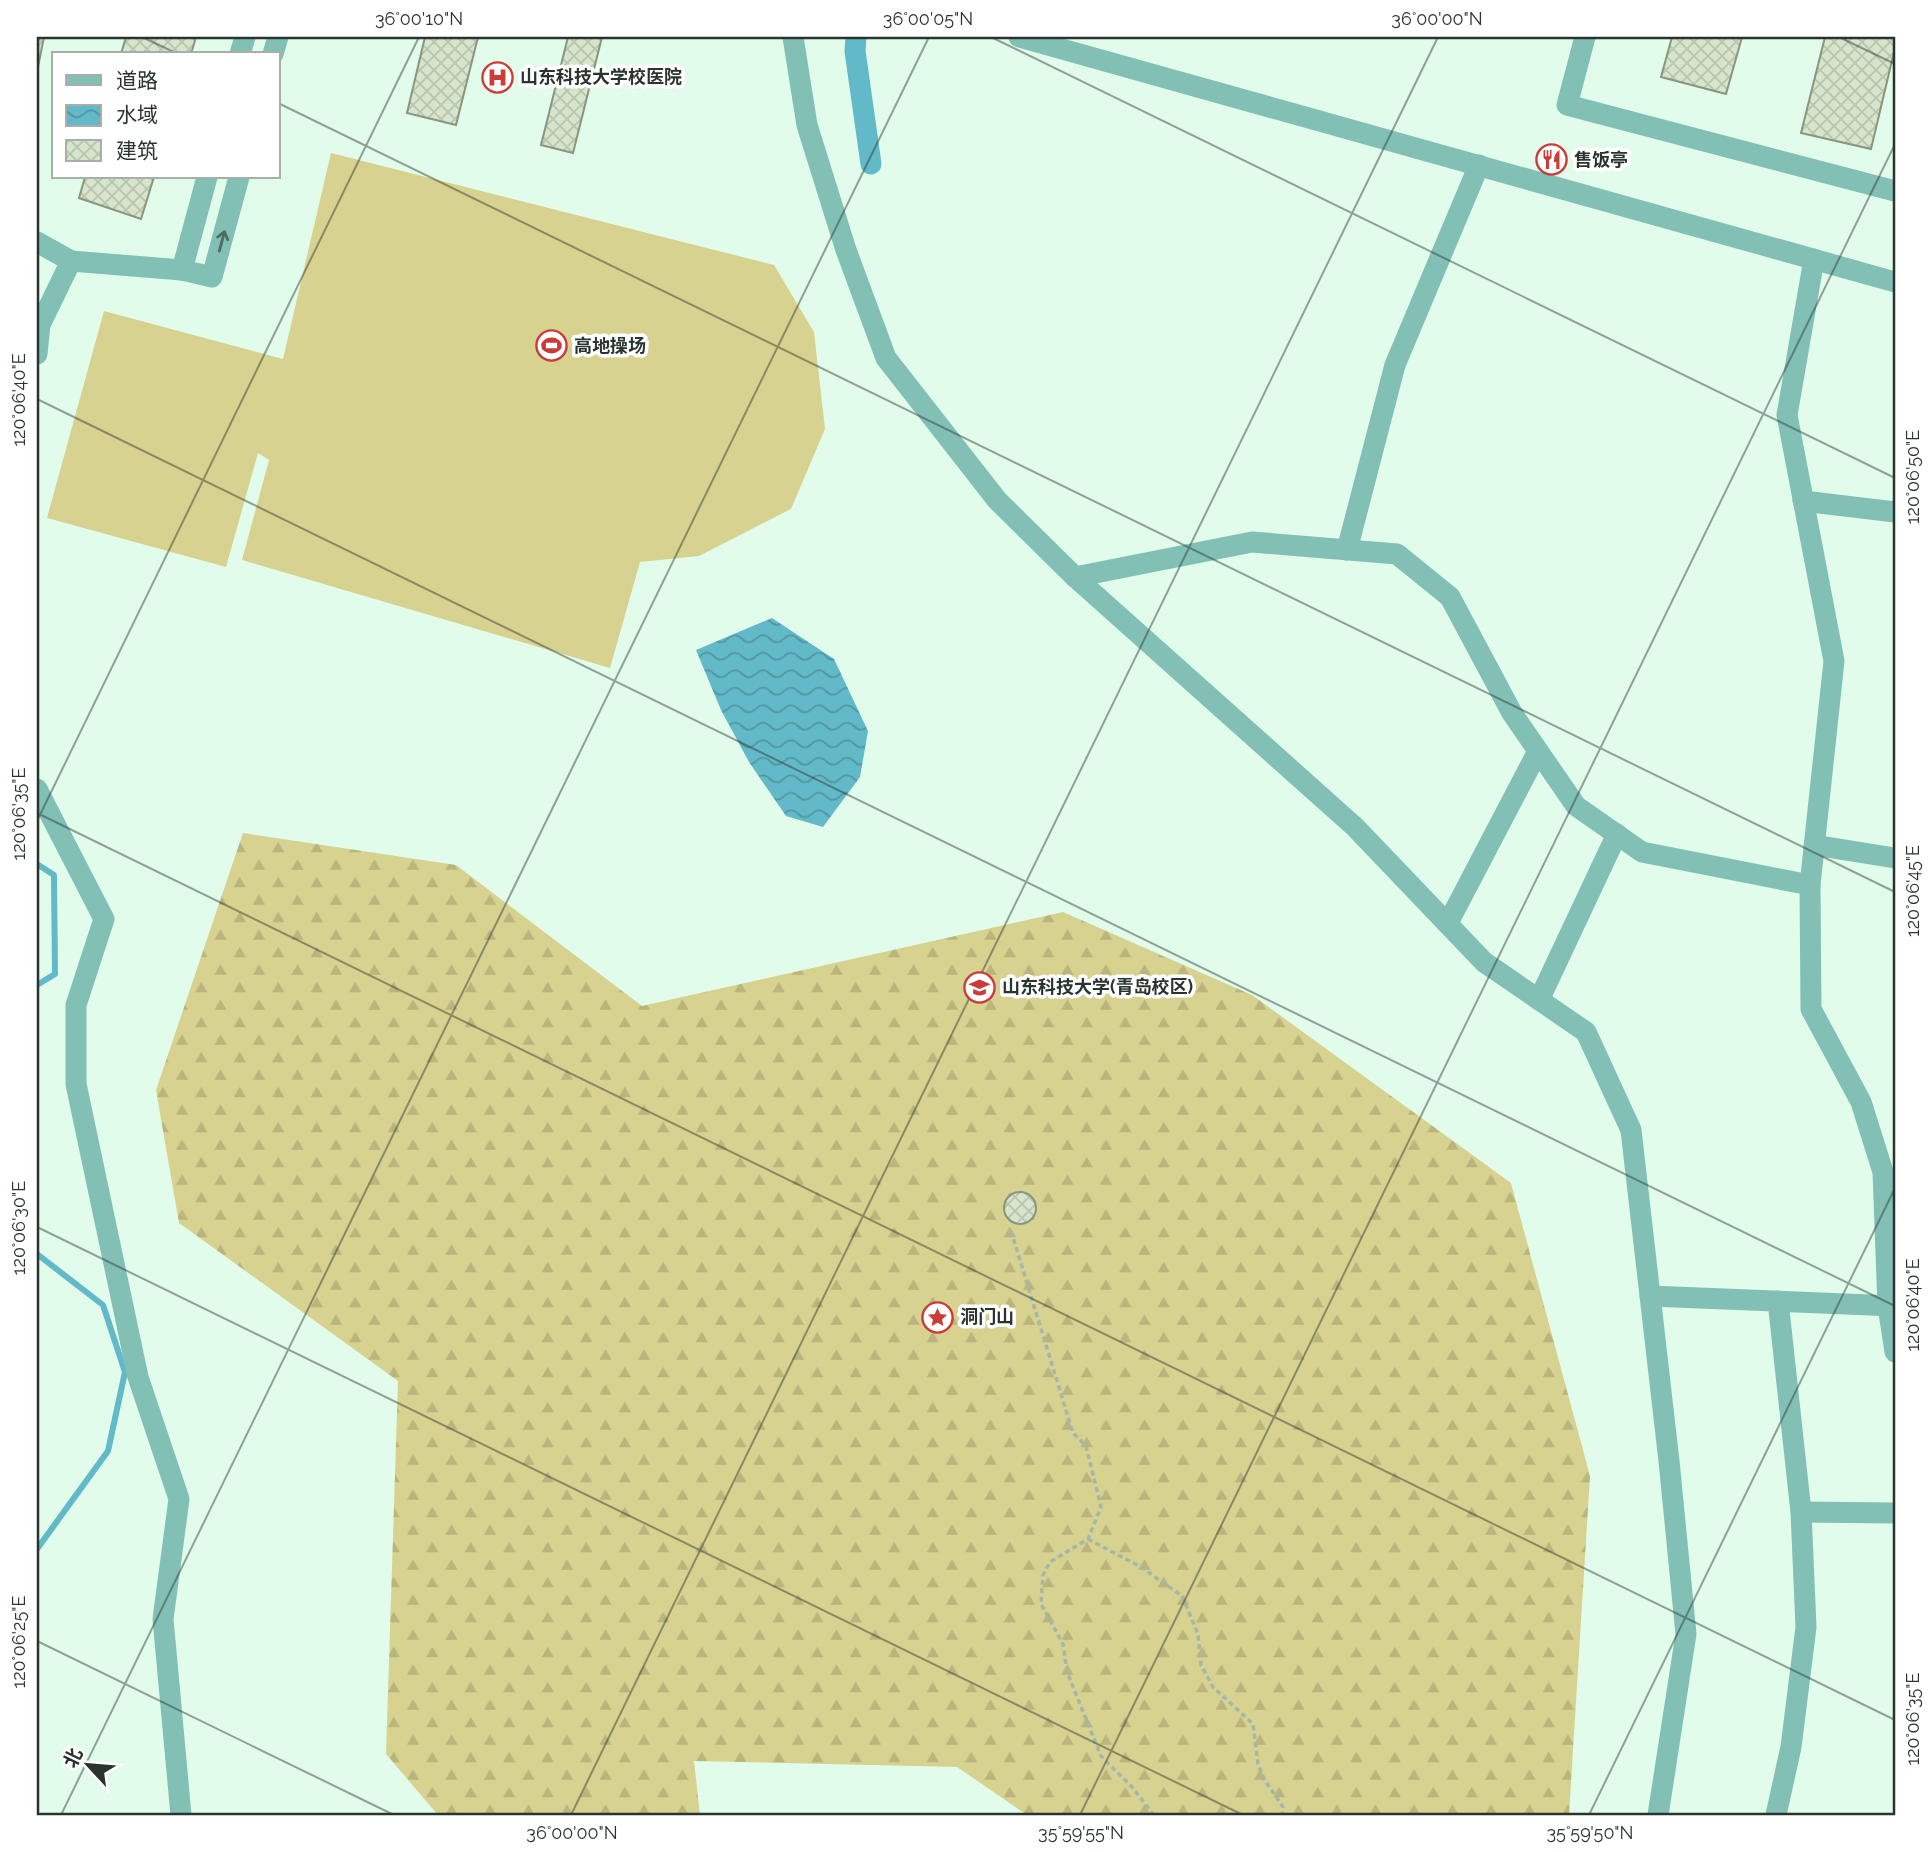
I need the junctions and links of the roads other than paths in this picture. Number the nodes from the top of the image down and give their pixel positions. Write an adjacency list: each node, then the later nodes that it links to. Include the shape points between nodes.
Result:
1 (793, 37): 17 (lane, via 807,125 886,358 997,500)
2 (1019, 37): 4 (lane)
3 (1585, 37): 7 (lane, via 1567,105)
4 (1479, 165): 9 (lane); 16 (lane, via 1395,365)
5 (207, 178): 11 (lane)
6 (239, 178): 11 (lane, one-way to 6, via 212,277)
7 (1895, 191)
8 (37, 242): 10 (lane)
9 (1814, 259): 12 (lane); 14 (lane, via 1787,415)
10 (72, 261): 11 (lane); 13 (lane, via 40,325)
11 (182, 270)
12 (1895, 282)
13 (37, 354)
14 (1803, 501): 15 (lane); 21 (lane, via 1834,661)
15 (1895, 512)
16 (1347, 550): 17 (lane, via 1252,542); 18 (lane, via 1396,554 1450,597 1512,713)
17 (1075, 577): 24 (lane, via 1355,827)
18 (1538, 751): 20 (lane, via 1576,806); 24 (lane)
19 (37, 789): 32 (lane, via 104,919 76,1005 76,1084 138,1377 179,1499 163,1619)
20 (1617, 834): 23 (lane, via 1642,852); 25 (lane)
21 (1814, 845): 22 (lane); 23 (lane)
22 (1895, 858)
23 (1810, 886): 28 (lane, via 1811,1009 1861,1102 1883,1172)
24 (1448, 923): 25 (lane, via 1484,962)
25 (1539, 1000): 26 (lane, via 1586,1032 1631,1130)
26 (1650, 1296): 27 (lane); 33 (lane, via 1686,1634)
27 (1779, 1301): 28 (lane); 30 (lane)
28 (1892, 1306): 29 (lane)
29 (1895, 1352)
30 (1801, 1512): 31 (lane); 34 (lane, via 1806,1627 1791,1746)
31 (1895, 1513)
32 (181, 1815)
33 (1658, 1815)
34 (1776, 1815)

